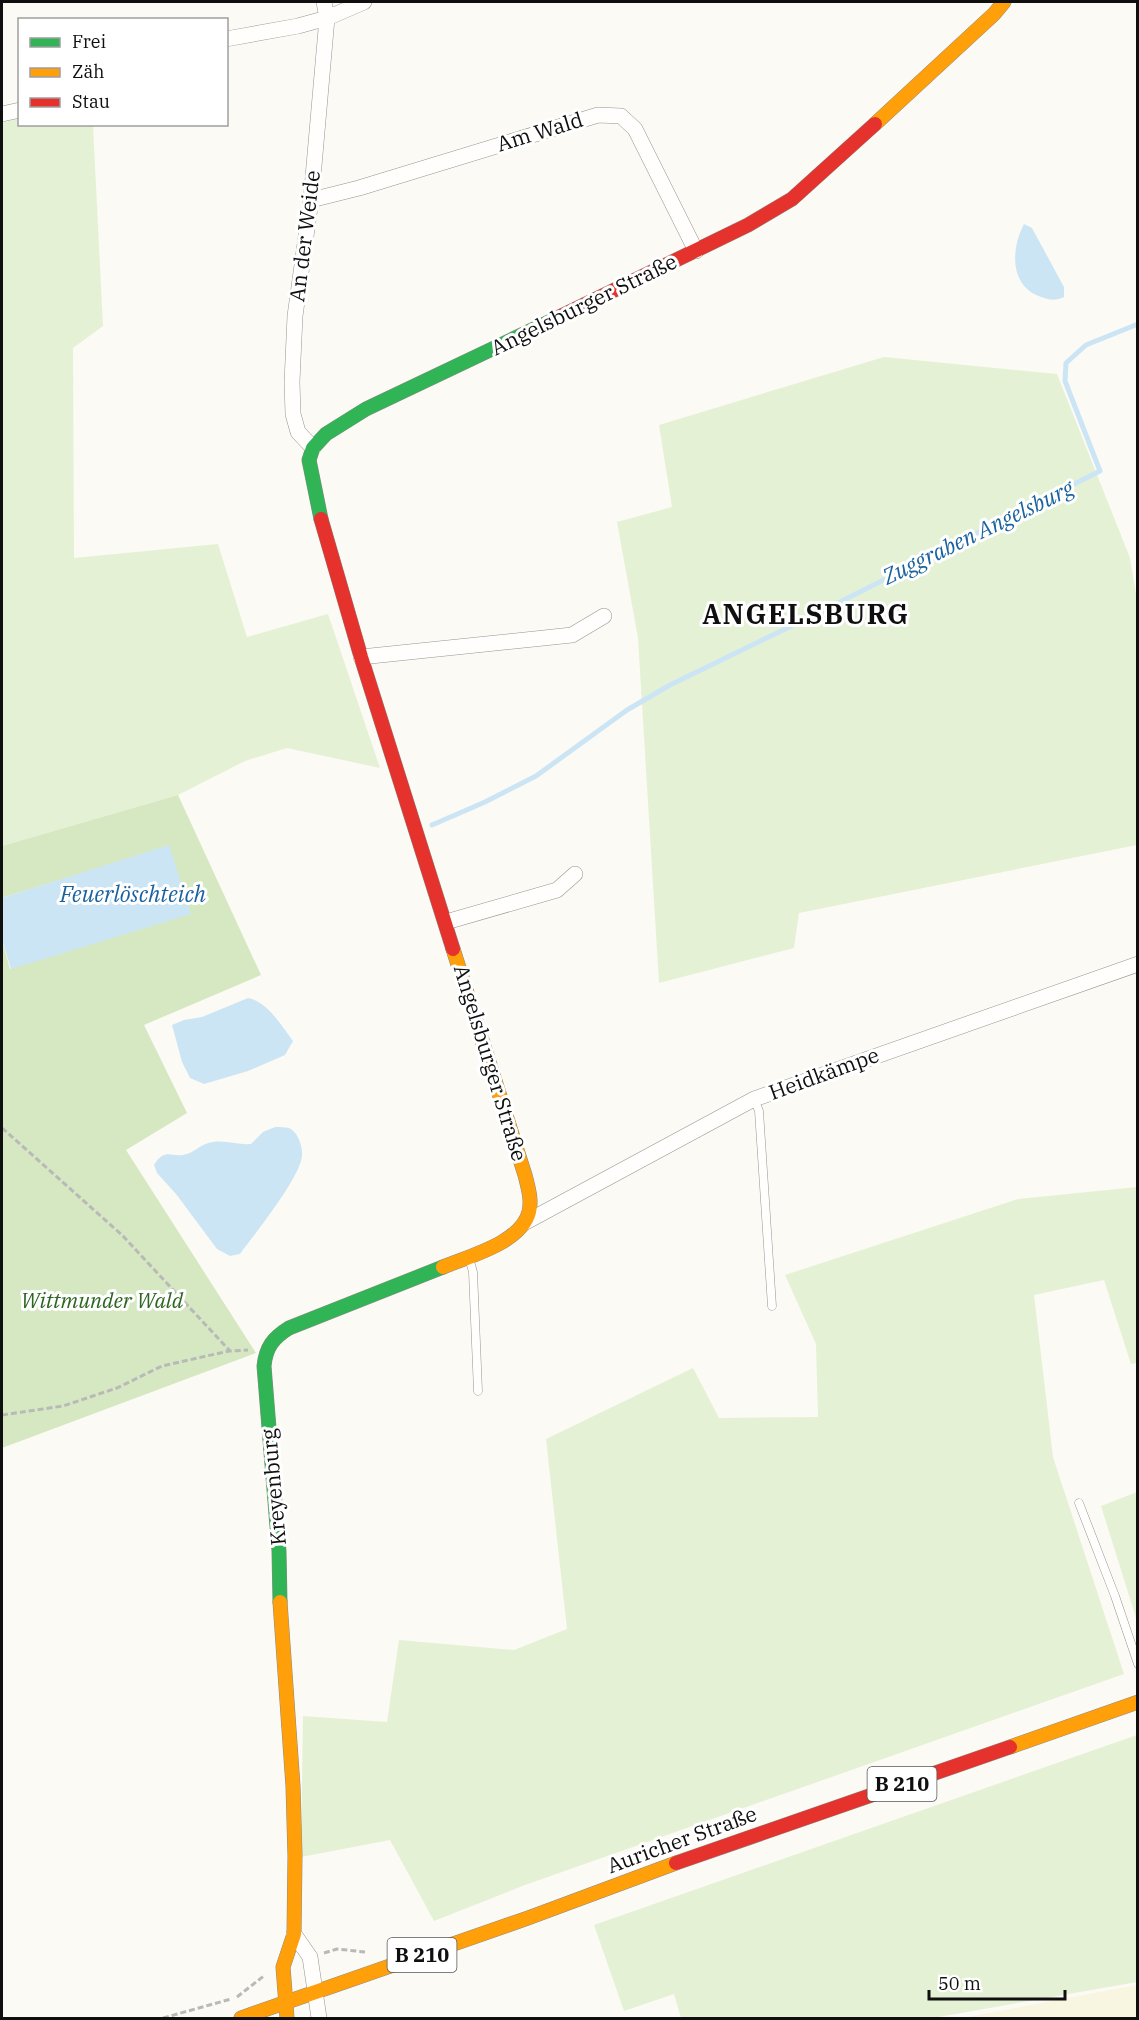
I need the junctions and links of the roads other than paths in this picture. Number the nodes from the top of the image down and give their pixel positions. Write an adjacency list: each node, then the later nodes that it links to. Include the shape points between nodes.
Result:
1 (324, 2): 4 (street, An der Weide)
2 (364, 2): 4 (street)
3 (1004, 2): 9 (street, Angelsburger Straße, via 792,199)
4 (327, 18): 5 (street); 8 (street, An der Weide)
5 (228, 39)
6 (18, 110): 7 (street)
7 (2, 114)
8 (310, 200): 9 (street, Am Wald, via 598,115 621,116 635,129); 10 (street, An der Weide, via 295,316 292,382 298,432)
9 (696, 251): 10 (street, Angelsburger Straße, via 366,409 326,434)
10 (313, 448): 12 (street, Angelsburger Straße, via 309,459 317,504)
11 (604, 616): 12 (street, via 572,635)
12 (361, 657): 14 (street, Angelsburger Straße)
13 (575, 874): 14 (street, via 557,890)
14 (446, 922): 17 (street, Angelsburger Straße, via 527,1182)
15 (1137, 964): 16 (street, Heidkämpe)
16 (754, 1099): 17 (street, Heidkämpe); 19 (lane, via 759,1111)
17 (526, 1222): 18 (street, via 514,1236)
18 (468, 1256): 20 (lane, via 473,1272); 24 (street, Kreyenburg, via 289,1328 274,1337 266,1349 264,1366 293,1786)
19 (772, 1306)
20 (478, 1391)
21 (1079, 1503): 22 (lane)
22 (1137, 1664)
23 (1137, 1702): 25 (street, Auricher Straße / B 210)
24 (294, 1934): 25 (street, via 310,1957); 26 (street, Kreyenburg, via 283,1967)
25 (316, 1993): 26 (street, Auricher Straße / B 210); 29 (street)
26 (285, 2004): 27 (street, Auricher Straße / B 210); 28 (street, Kreyenburg)
27 (241, 2019)
28 (287, 2019)
29 (319, 2019)

